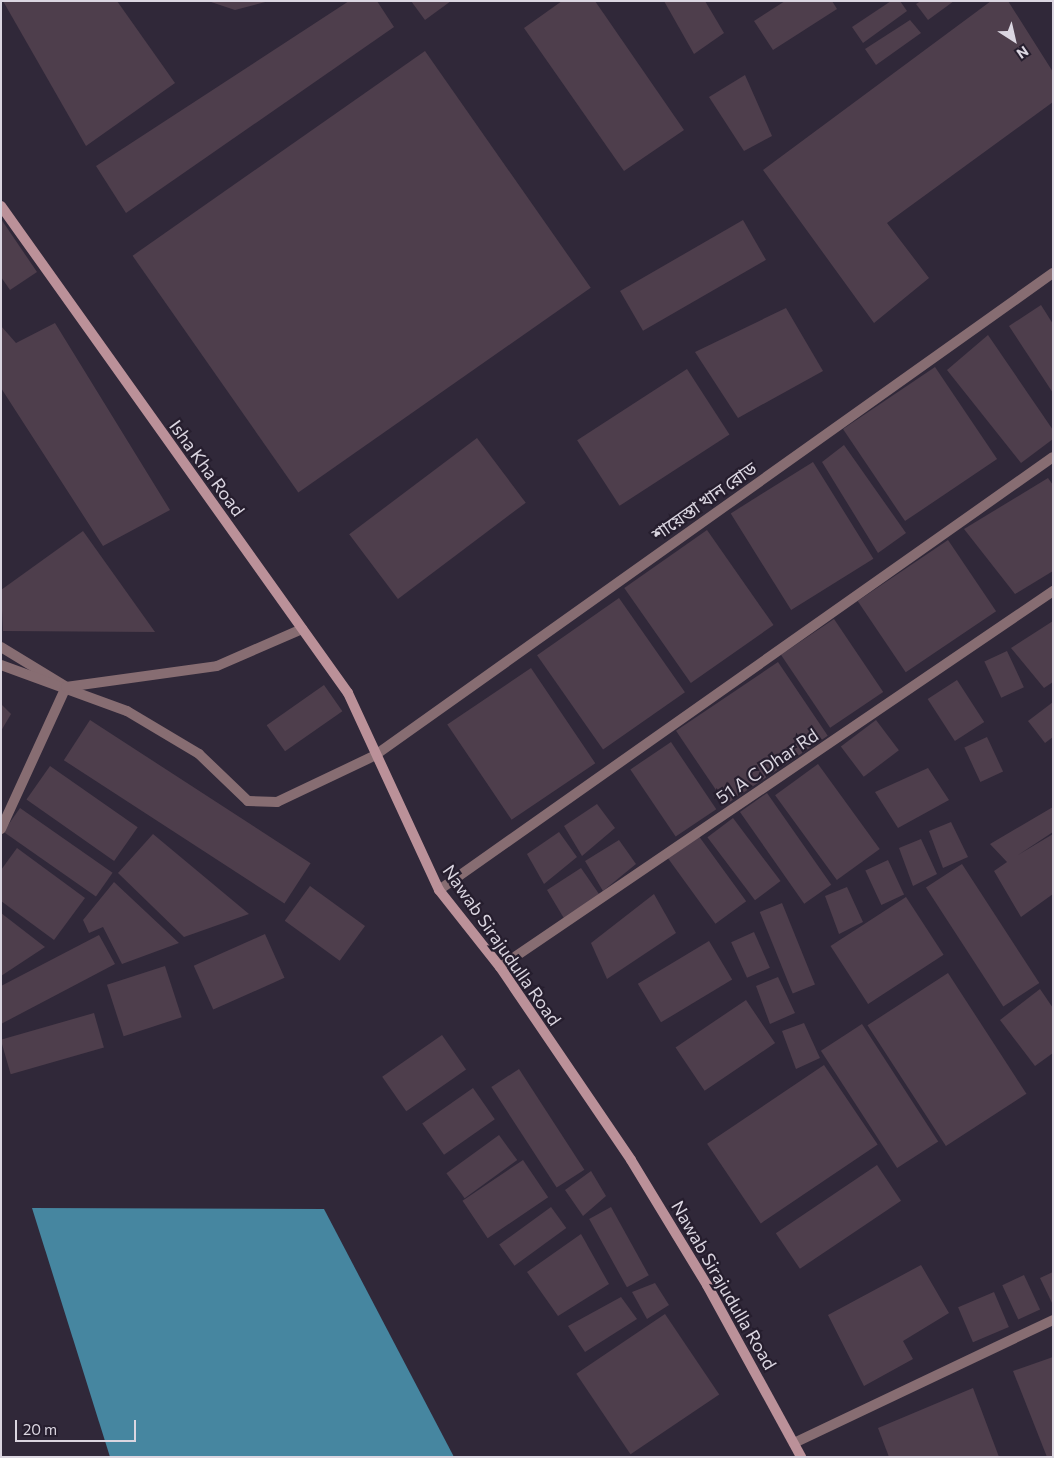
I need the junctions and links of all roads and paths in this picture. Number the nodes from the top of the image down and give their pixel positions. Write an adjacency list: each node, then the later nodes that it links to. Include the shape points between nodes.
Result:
1 (1, 206): 5 (street, Isha Kha Road)
2 (1053, 273): 9 (street, শায়েস্তা খান রোড)
3 (1053, 456): 11 (street)
4 (1053, 591): 12 (street, 51 A C Dhar Rd)
5 (302, 629): 8 (street, via 217,666); 9 (street, Isha Kha Road, via 348,693)
6 (1, 647): 8 (street)
7 (1, 665): 8 (street)
8 (66, 687): 9 (street, via 127,711 198,754 248,801 277,802); 10 (street)
9 (374, 756): 11 (street, Nawab Sirajudulla Road)
10 (1, 829)
11 (439, 890): 12 (street, Nawab Sirajudulla Road)
12 (500, 967): 14 (street, Nawab Sirajudulla Road, via 666,1216)
13 (1053, 1320): 14 (street)
14 (794, 1443): 15 (street, Nawab Sirajudulla Road)
15 (801, 1457)

